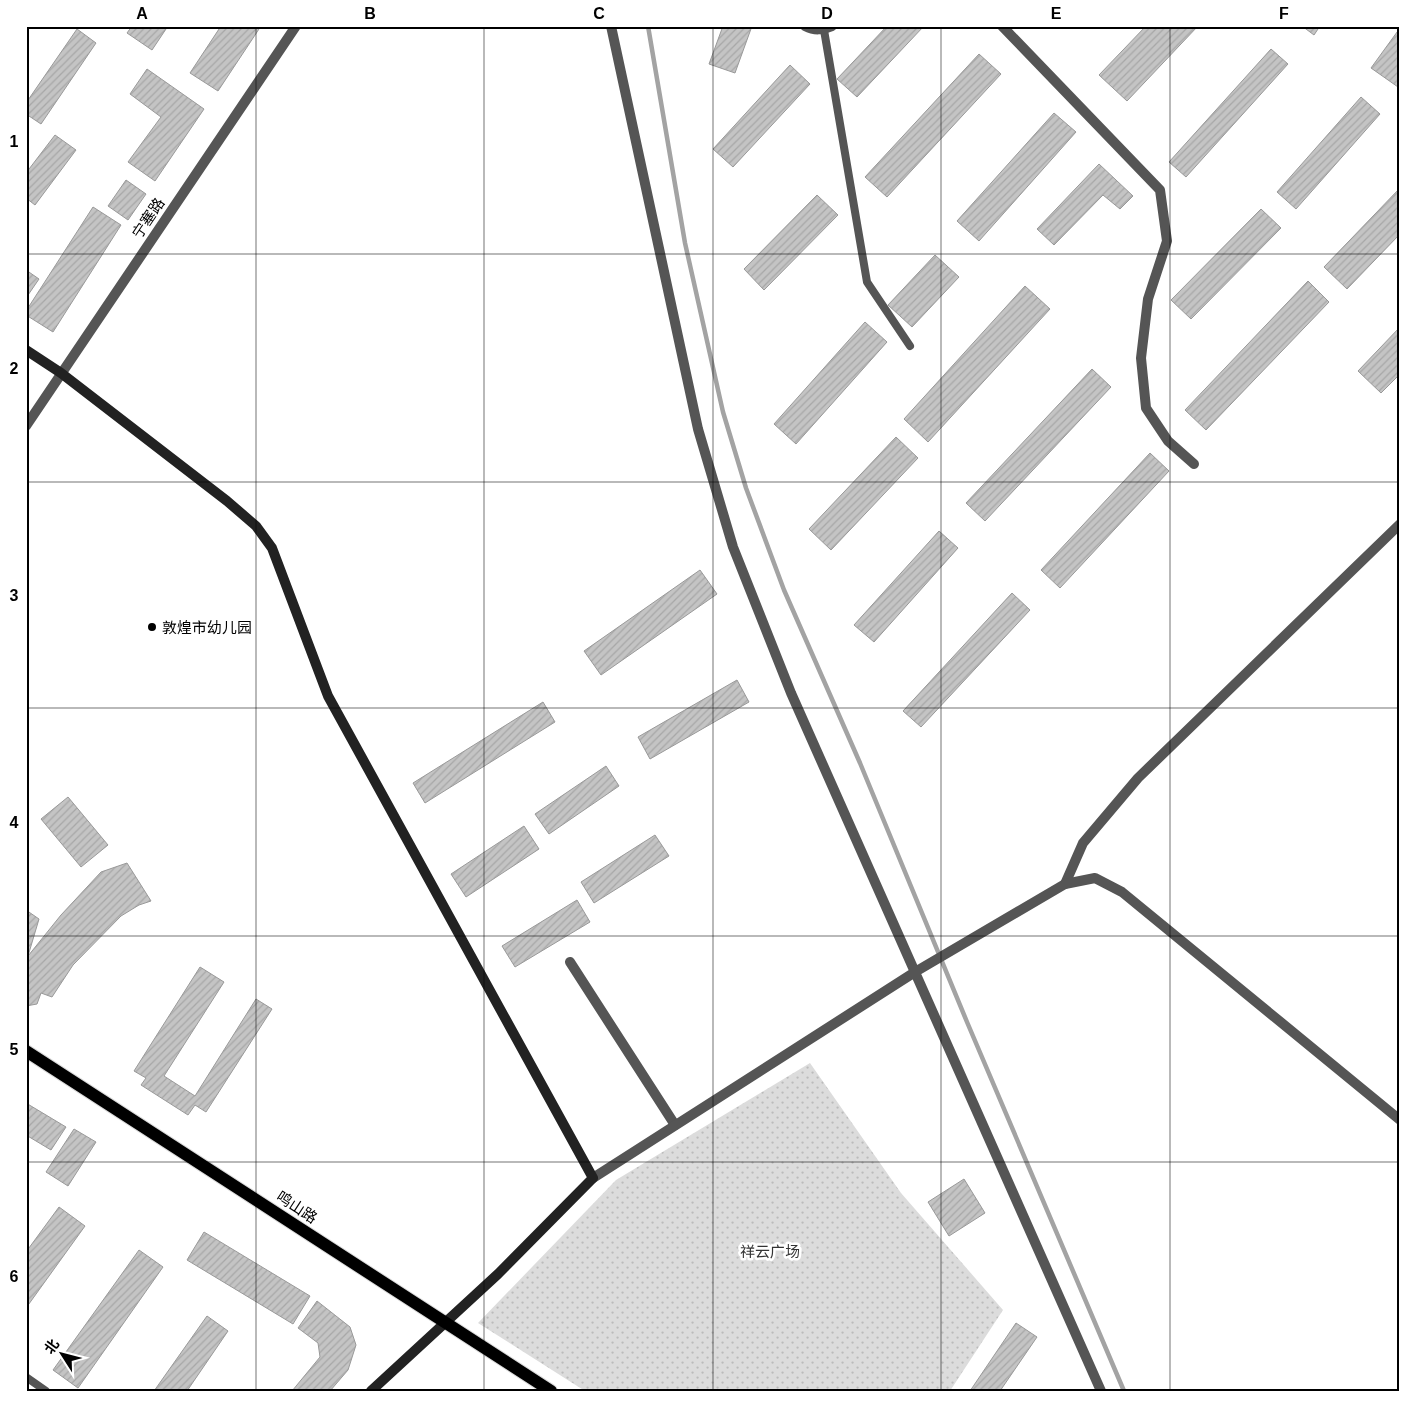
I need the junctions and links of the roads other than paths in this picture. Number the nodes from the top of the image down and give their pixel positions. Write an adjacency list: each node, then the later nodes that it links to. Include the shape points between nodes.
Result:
1 (296, 26): 8 (street, 宁塞路)
2 (611, 26): 14 (street, via 698,429 733,547 791,693)
3 (805, 26): 5 (street, via 813,30)
4 (1002, 26): 10 (street, via 1160,190 1167,241 1148,299 1141,358 1146,408 1168,441)
5 (828, 28): 6 (lane, via 867,282)
6 (910, 346)
7 (26, 350): 8 (main road)
8 (62, 373): 9 (street, 宁塞路); 18 (main road, via 227,501 256,526 272,548 328,696)
9 (26, 426)
10 (1194, 464)
11 (1400, 524): 12 (street, via 1138,778 1083,842)
12 (1065, 884): 14 (street); 16 (street, via 1095,878 1122,892)
13 (570, 962): 17 (street)
14 (915, 972): 17 (street); 24 (street)
15 (26, 1051): 19 (main road, 鸣山路)
16 (1400, 1120)
17 (675, 1125): 18 (street)
18 (593, 1178): 19 (main road, via 498,1274)
19 (445, 1322): 22 (main road); 23 (main road, 鸣山路)
20 (26, 1377): 21 (lane)
21 (46, 1391)
22 (371, 1391)
23 (551, 1391)
24 (1102, 1391)

